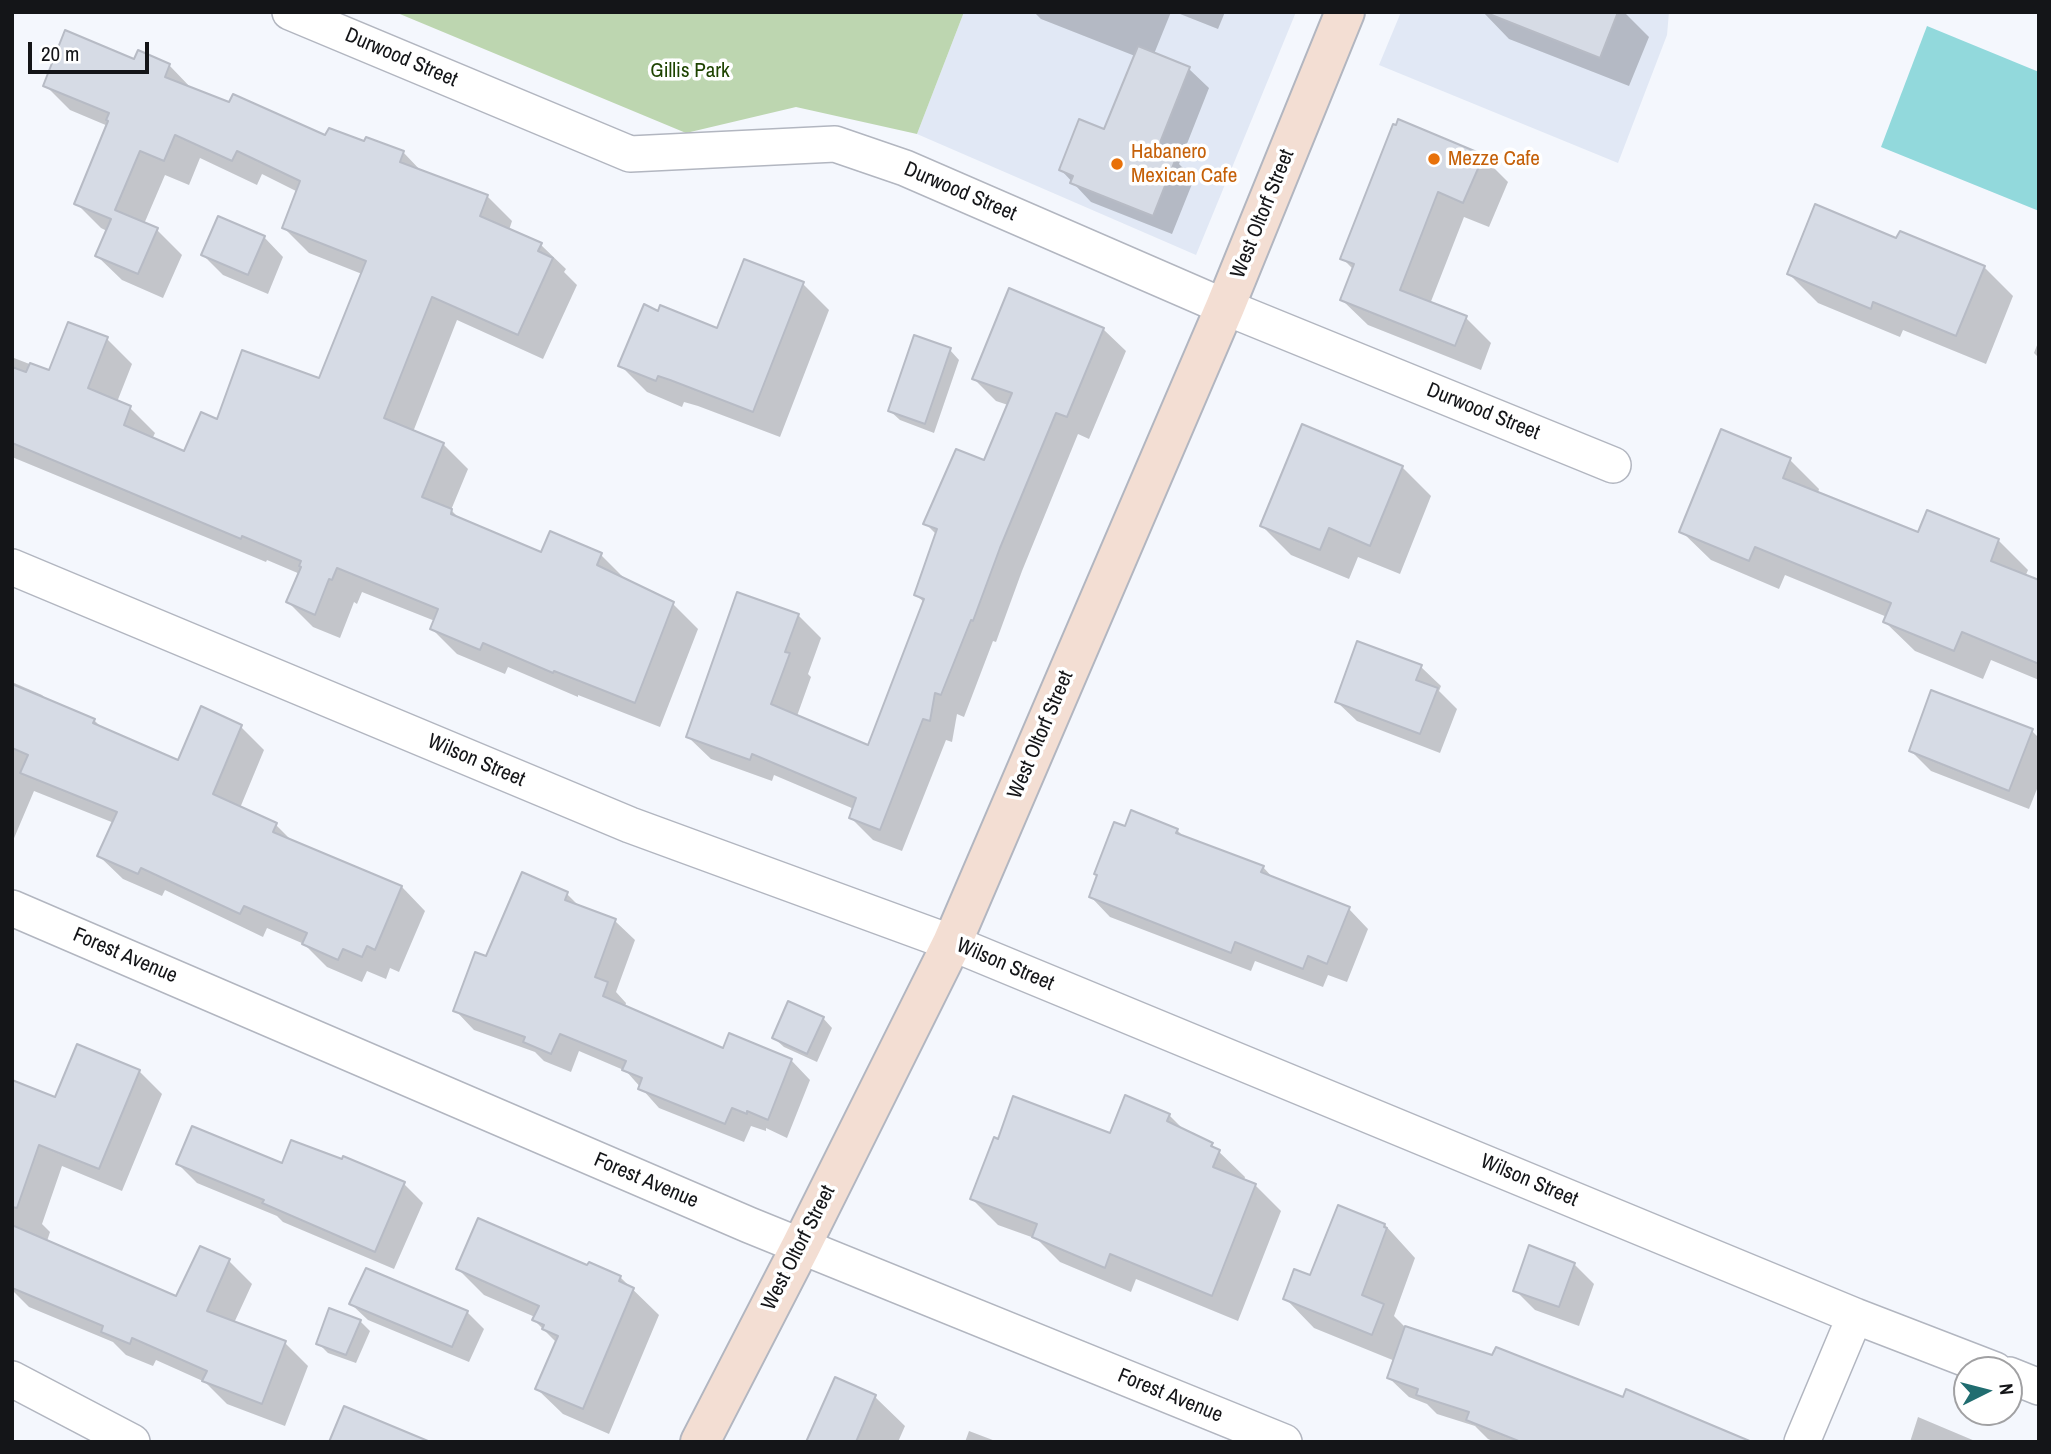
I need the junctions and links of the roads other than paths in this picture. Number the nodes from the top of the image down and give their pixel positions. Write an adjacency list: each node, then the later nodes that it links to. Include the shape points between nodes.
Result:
1 (290, 12): 3 (street, Durwood Street, via 630,154 835,144 905,168)
2 (1345, 12): 3 (main road, West Oltorf Street)
3 (1225, 307): 4 (street, Durwood Street); 7 (main road, West Oltorf Street)
4 (1613, 465)
5 (12, 567): 7 (street, Wilson Street, via 630,825)
6 (12, 908): 8 (street, Forest Avenue)
7 (952, 943): 8 (main road, West Oltorf Street); 9 (street, Wilson Street)
8 (801, 1246): 13 (main road, West Oltorf Street); 14 (street, Forest Avenue)
9 (1855, 1316): 10 (street, Wilson Street); 15 (street)
10 (1959, 1356)
11 (12, 1379): 12 (street)
12 (132, 1442)
13 (700, 1442)
14 (1284, 1442)
15 (1802, 1442)

